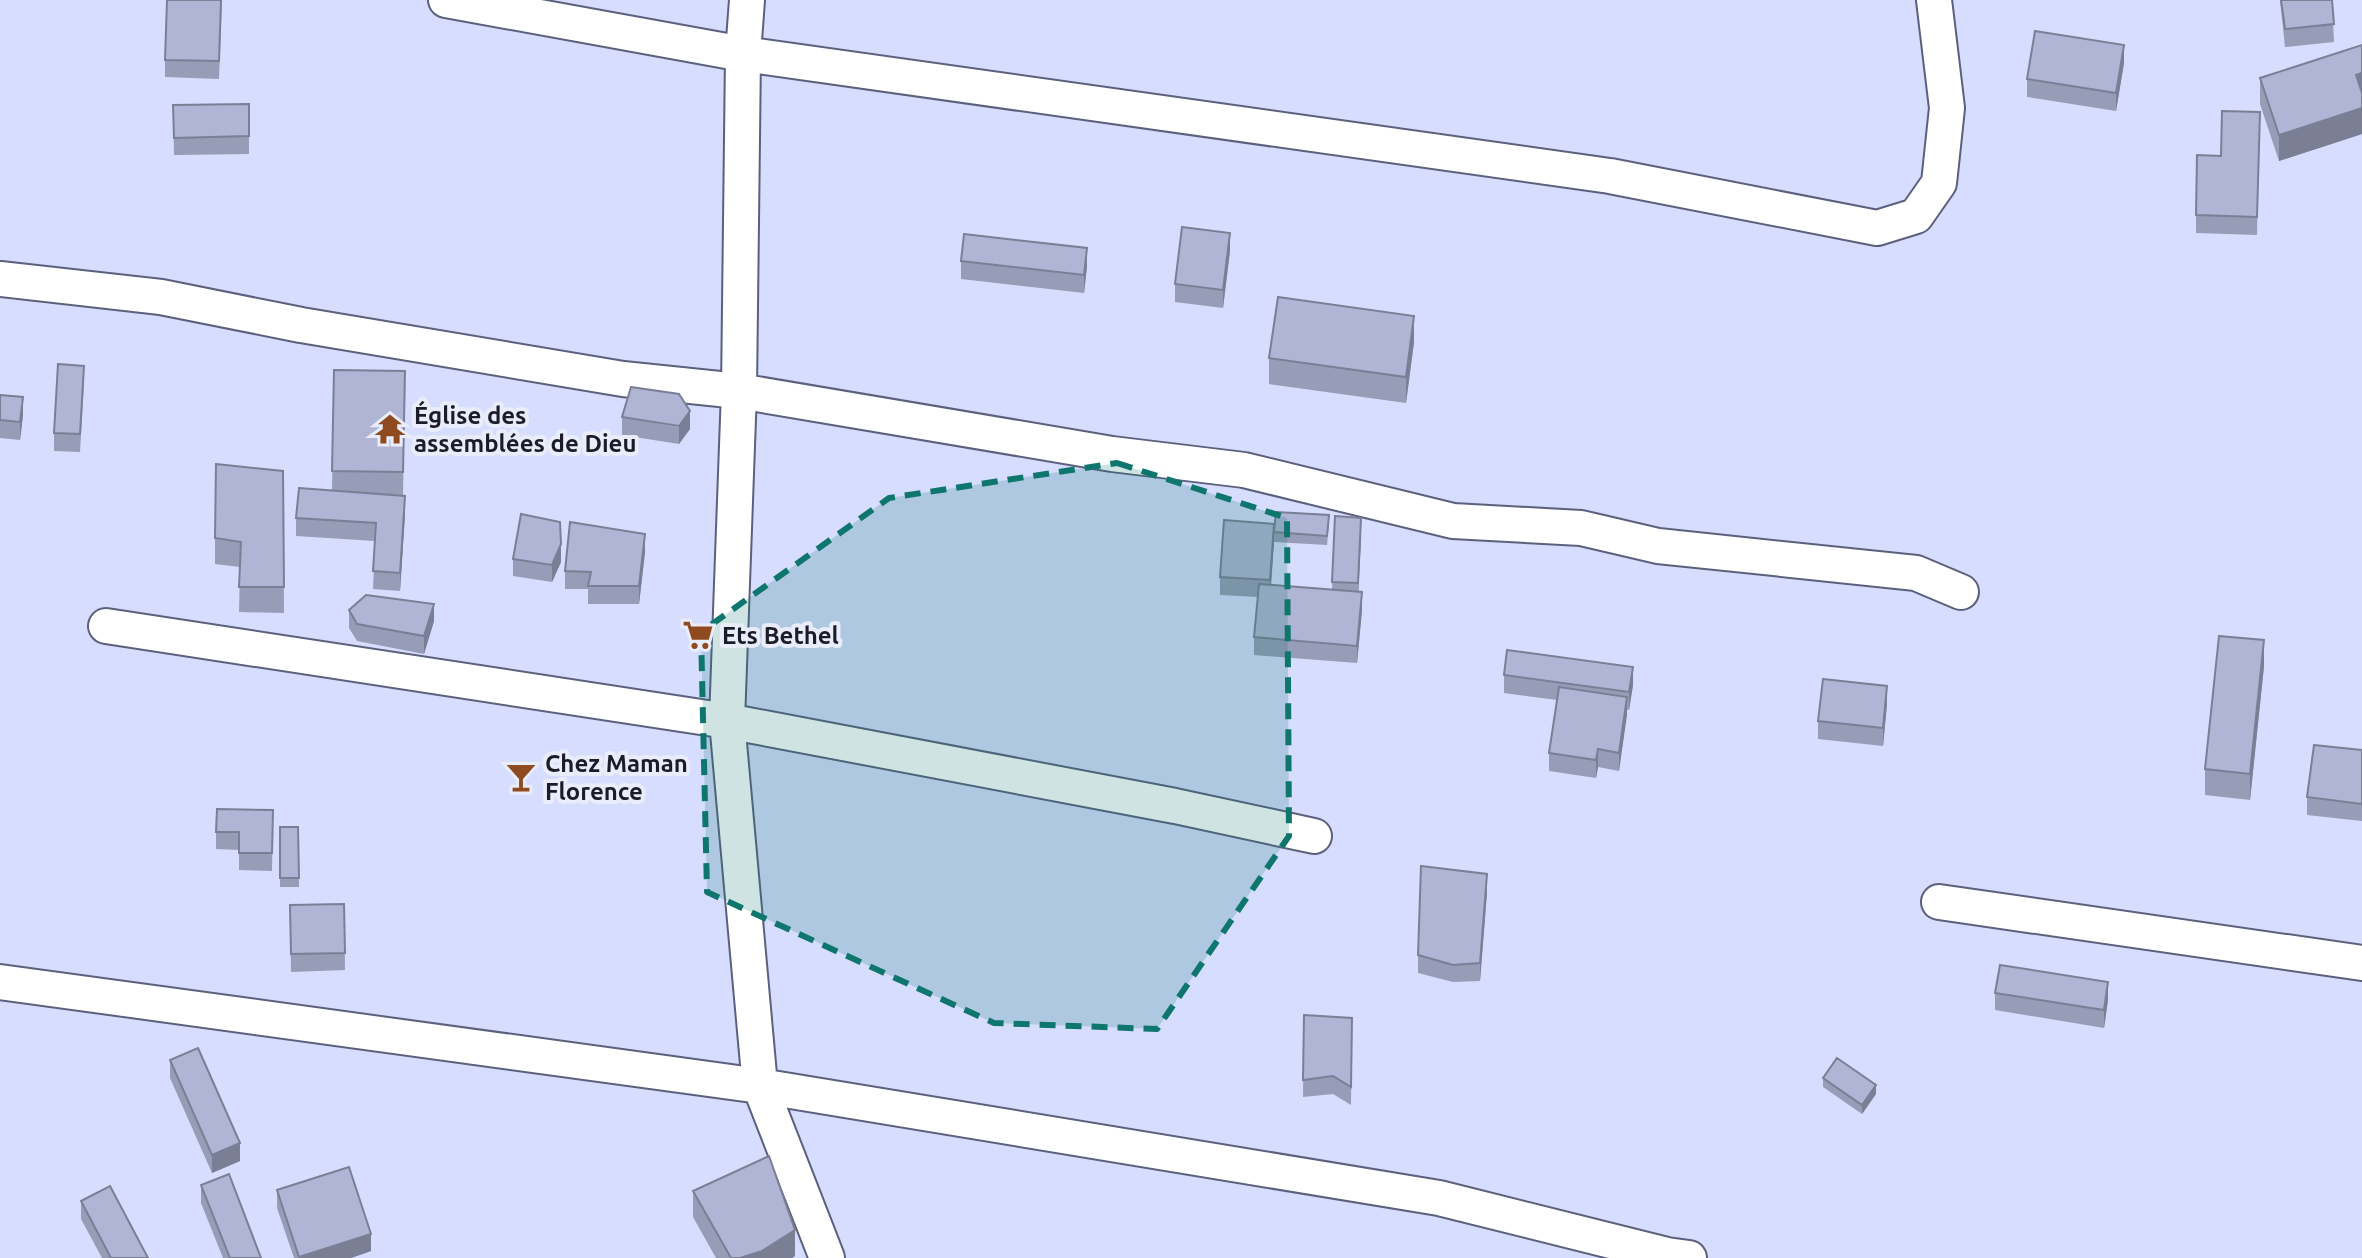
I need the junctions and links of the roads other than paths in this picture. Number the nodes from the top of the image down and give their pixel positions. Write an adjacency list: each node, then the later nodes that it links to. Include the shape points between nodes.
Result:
1 (446, 0): 4 (street)
2 (747, 0): 4 (street)
3 (1934, 0): 4 (street, via 1947,108 1939,183 1916,216 1877,228 1610,176)
4 (743, 54): 6 (street)
5 (0, 279): 6 (street, via 161,297 623,379)
6 (739, 391): 7 (street, via 1112,454 1244,470 1453,521 1581,528 1658,546 1916,573); 9 (street)
7 (1961, 592)
8 (106, 626): 9 (street)
9 (727, 721): 10 (street); 14 (street)
10 (1314, 836)
11 (1939, 902): 12 (street)
12 (2362, 963)
13 (0, 982): 14 (street)
14 (760, 1086): 15 (street); 16 (street, via 1439,1198)
15 (827, 1258)
16 (1689, 1258)

